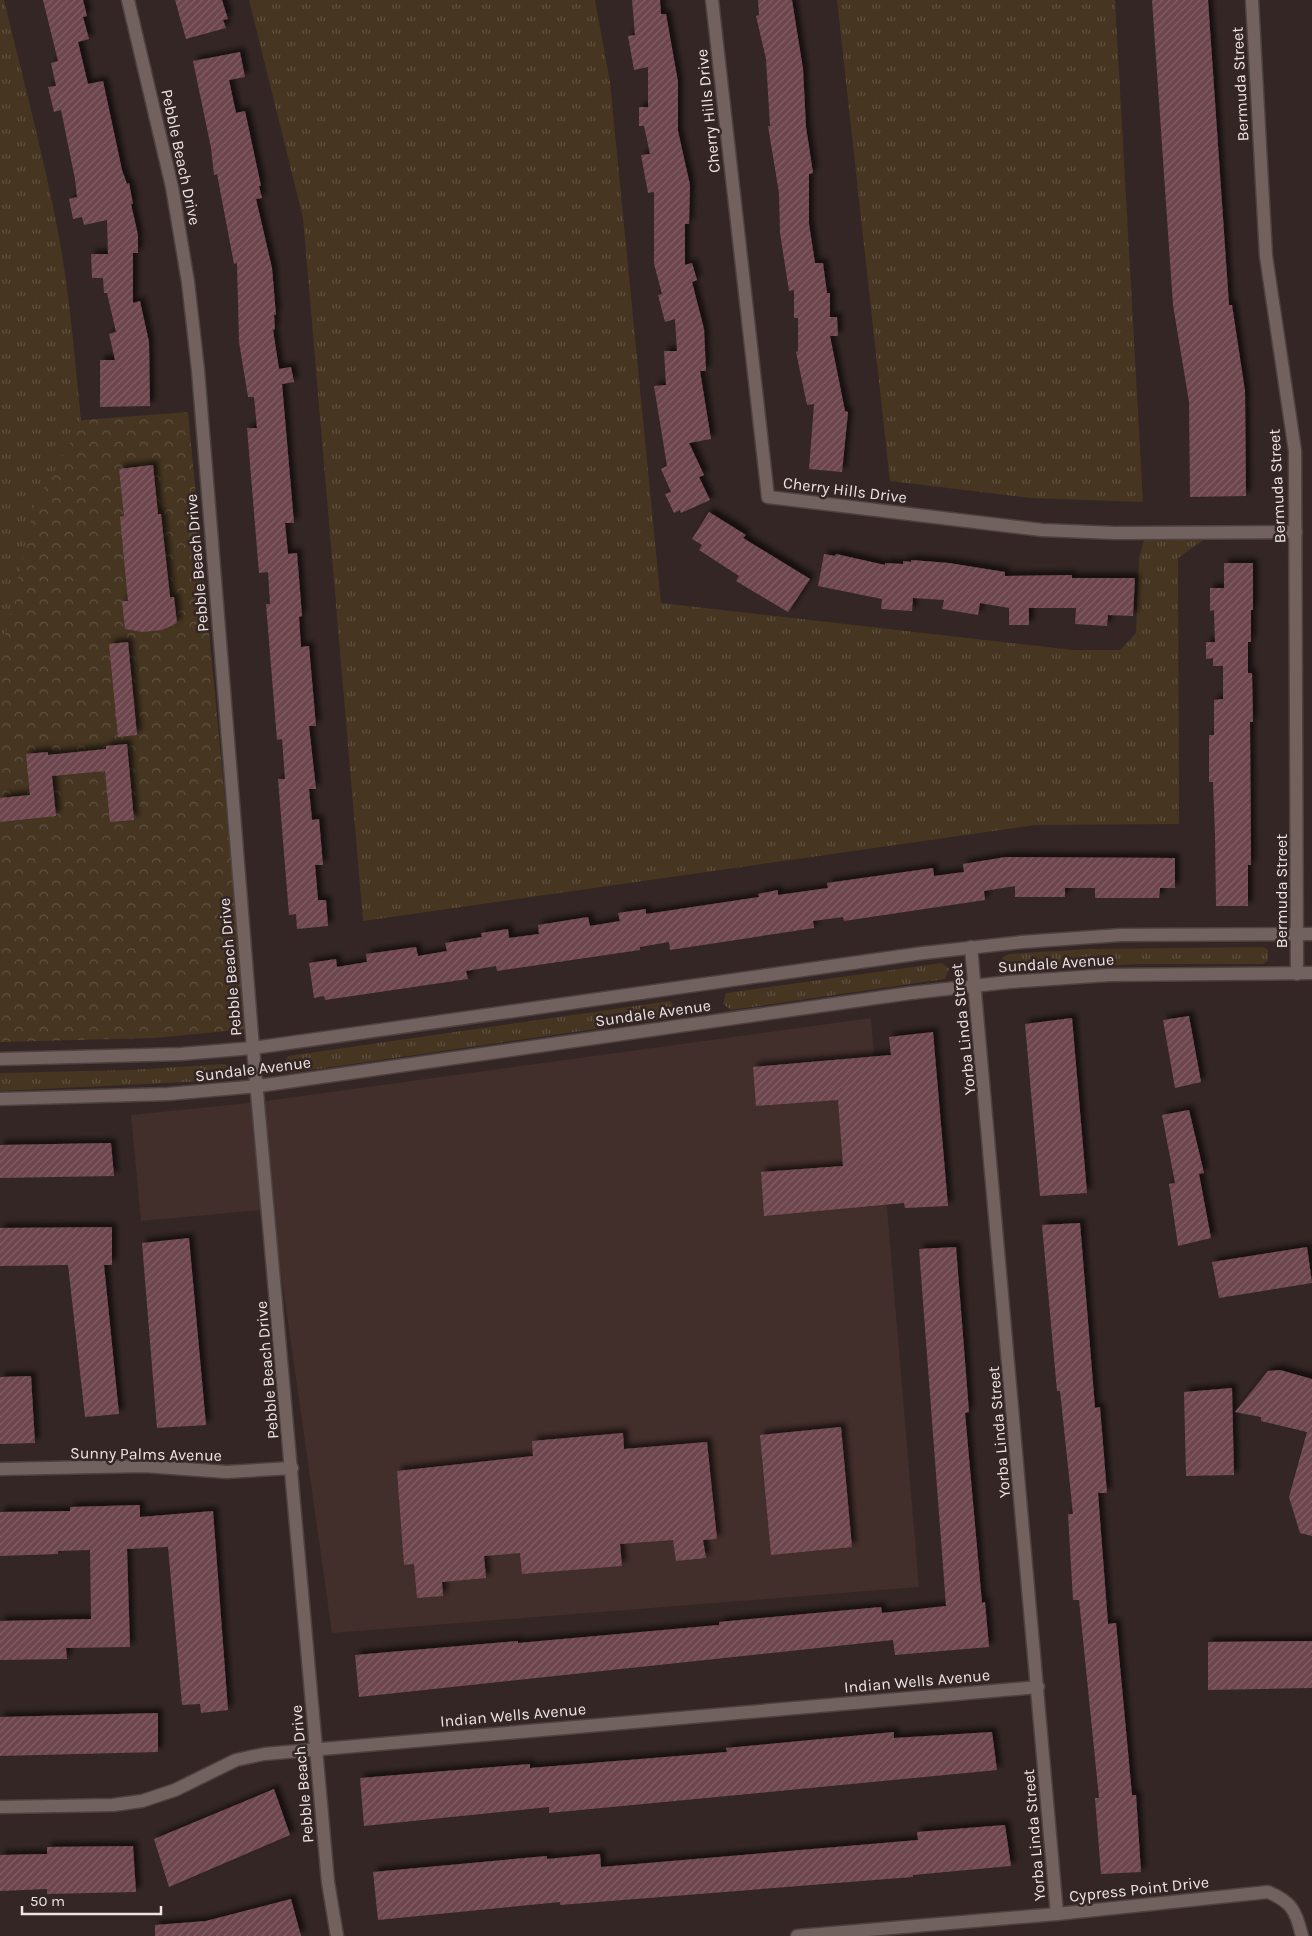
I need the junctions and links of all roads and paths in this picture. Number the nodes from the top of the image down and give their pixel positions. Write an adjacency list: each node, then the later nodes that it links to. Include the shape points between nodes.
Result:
1 (128, 0): 11 (street, Pebble Beach Drive, via 172,187 188,282 199,380)
2 (712, 0): 4 (street, Cherry Hills Drive, via 768,497 1042,530)
3 (1252, 0): 4 (street, Bermuda Street, via 1266,256 1295,451)
4 (1296, 532): 5 (street, Bermuda Street)
5 (1298, 934): 6 (street, Sundale Avenue); 7 (street, Sundale Avenue, via 1121,935); 8 (street, Bermuda Street)
6 (1312, 934)
7 (971, 947): 10 (street, Yorba Linda Street); 11 (street, Sundale Avenue)
8 (1297, 974): 9 (street, Sundale Avenue); 10 (street, Sundale Avenue, via 1109,975)
9 (1312, 974)
10 (976, 985): 13 (street, Sundale Avenue); 17 (street, Yorba Linda Street)
11 (253, 1048): 12 (street, Sundale Avenue, via 181,1054); 13 (street, Pebble Beach Drive)
12 (0, 1059)
13 (258, 1086): 14 (street, Sundale Avenue, via 168,1094); 15 (street, Pebble Beach Drive)
14 (0, 1099)
15 (292, 1468): 16 (street, Sunny Palms Avenue, via 227,1472 144,1466); 18 (street, Pebble Beach Drive)
16 (0, 1469)
17 (1038, 1687): 18 (street, Indian Wells Avenue); 20 (street, Yorba Linda Street)
18 (316, 1749): 19 (street, Indian Wells Avenue, via 236,1760 174,1790 142,1800 113,1804); 21 (street, Pebble Beach Drive, via 328,1882)
19 (0, 1807)
20 (1057, 1914): 22 (street, Cypress Point Drive); 23 (street, Cypress Point Drive, via 1268,1892 1285,1899 1297,1914)
21 (337, 1936)
22 (797, 1936)
23 (1302, 1936)

